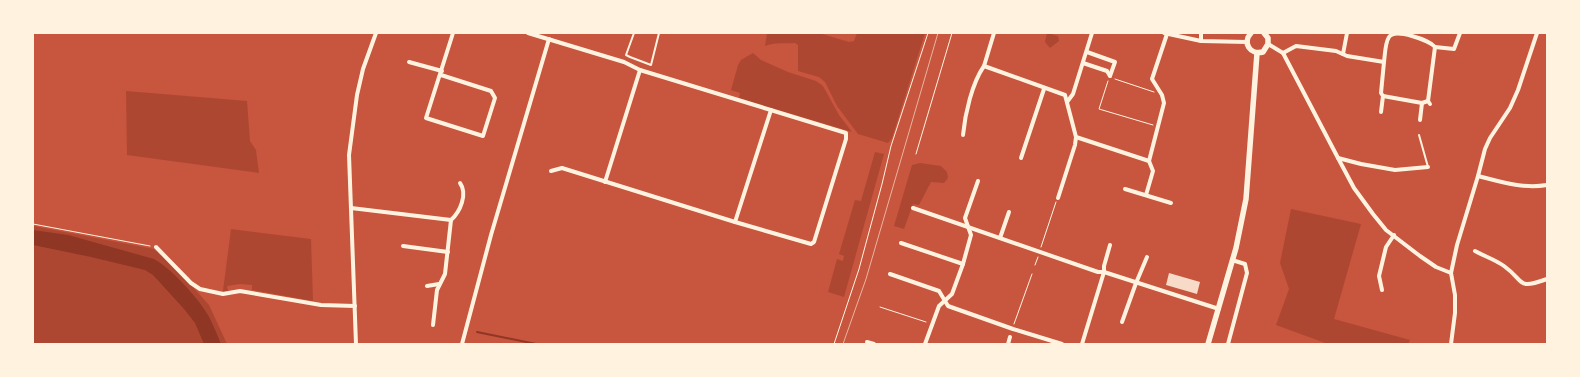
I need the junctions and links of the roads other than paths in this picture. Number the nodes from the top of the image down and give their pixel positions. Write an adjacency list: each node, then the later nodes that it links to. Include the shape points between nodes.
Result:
1 (376, 33): 55 (street, via 363,69 355,105 349,155)
2 (453, 33): 30 (street)
3 (528, 33): 16 (street)
4 (634, 33): 5 (lane, via 626,55 651,65)
5 (659, 33)
6 (994, 33): 28 (street)
7 (1092, 33): 21 (street)
8 (1166, 33): 17 (street); 43 (street, via 1152,79 1164,103)
9 (1201, 33): 17 (street)
10 (1251, 33): 18 (main road)
11 (1264, 33): 19 (main road, via 1268,38)
12 (1346, 33): 24 (street)
13 (1460, 33): 20 (street, via 1454,49)
14 (1537, 33): 46 (street, via 1518,90 1510,108 1490,138)
15 (1413, 34): 20 (street); 26 (street, via 1389,36)
16 (548, 40): 29 (street, via 624,62); 88 (street)
17 (1201, 41): 18 (street)
18 (1247, 42): 22 (main road, via 1249,49)
19 (1268, 44): 22 (main road, via 1263,52); 23 (street)
20 (1435, 47): 34 (street, via 1429,102)
21 (1086, 52): 27 (street); 27 (street, via 1115,62 1110,76 1107,71)
22 (1257, 53): 70 (main road, via 1246,199)
23 (1283, 53): 24 (street, via 1296,46); 42 (street)
24 (1343, 54): 26 (street)
25 (410, 62): 30 (street)
26 (1384, 62): 32 (street, via 1381,93)
27 (1083, 63): 33 (street, via 1073,94)
28 (984, 66): 31 (street); 38 (street, via 978,75 964,120)
29 (640, 70): 35 (street); 48 (street)
30 (441, 73): 30 (street, via 426,118 483,136 495,98 491,90)
31 (1044, 88): 33 (street, via 1065,95); 41 (street)
32 (1383, 96): 34 (street); 36 (street)
33 (1067, 102): 40 (street)
34 (1422, 103): 37 (street)
35 (772, 110): 59 (street); 59 (street, via 846,133 817,234 811,244)
36 (1381, 112)
37 (1420, 120)
38 (963, 135)
39 (1419, 135): 44 (lane)
40 (1076, 136): 43 (street); 53 (street)
41 (1021, 158)
42 (1338, 158): 44 (street, via 1395,170); 61 (street, via 1354,188 1386,230)
43 (1149, 161): 52 (street, via 1153,171)
44 (1428, 167)
45 (551, 171): 48 (street, via 562,168)
46 (1478, 176): 50 (street, via 1518,186); 74 (street, via 1456,245)
47 (978, 181): 60 (street, via 965,218)
48 (605, 182): 59 (street)
49 (460, 183): 58 (street, via 464,194 457,215)
50 (1547, 185)
51 (1125, 189): 52 (street)
52 (1146, 195): 54 (street)
53 (1058, 198)
54 (1170, 203)
55 (350, 208): 58 (street); 81 (street)
56 (913, 208): 60 (street)
57 (1009, 212): 62 (street)
58 (451, 220): 67 (street)
59 (735, 222)
60 (967, 227): 62 (street); 71 (street, via 971,235)
61 (1394, 235): 74 (street, via 1436,267); 79 (street, via 1386,247 1379,276)
62 (1000, 238): 72 (street)
63 (901, 243): 71 (street)
64 (1110, 245): 72 (street)
65 (403, 246): 67 (street)
66 (156, 248): 81 (street, via 190,283 200,289 223,294 240,292 321,305)
67 (448, 252): 77 (street, via 444,277)
68 (1475, 252): 75 (street, via 1503,266 1522,284 1530,285)
69 (1148, 257): 76 (street)
70 (1232, 260): 82 (main road); 95 (street, via 1245,264 1246,272)
71 (963, 264): 80 (street, via 952,294)
72 (1104, 272): 76 (street); 93 (street)
73 (890, 274): 80 (street, via 939,291)
74 (1451, 274): 96 (street, via 1455,301)
75 (1547, 279)
76 (1136, 283): 82 (street); 83 (street)
77 (439, 284): 78 (street); 84 (street)
78 (427, 286)
79 (1382, 290)
80 (945, 301): 90 (street, via 939,306); 92 (street, via 948,306)
81 (355, 306): 87 (street)
82 (1219, 309): 94 (main road)
83 (1122, 322)
84 (433, 325)
85 (1010, 337): 91 (street)
86 (868, 342): 89 (street)
87 (356, 344)
88 (462, 344)
89 (874, 344)
90 (925, 344)
91 (1008, 344)
92 (1062, 344)
93 (1082, 344)
94 (1208, 344)
95 (1228, 344)
96 (1451, 344)

